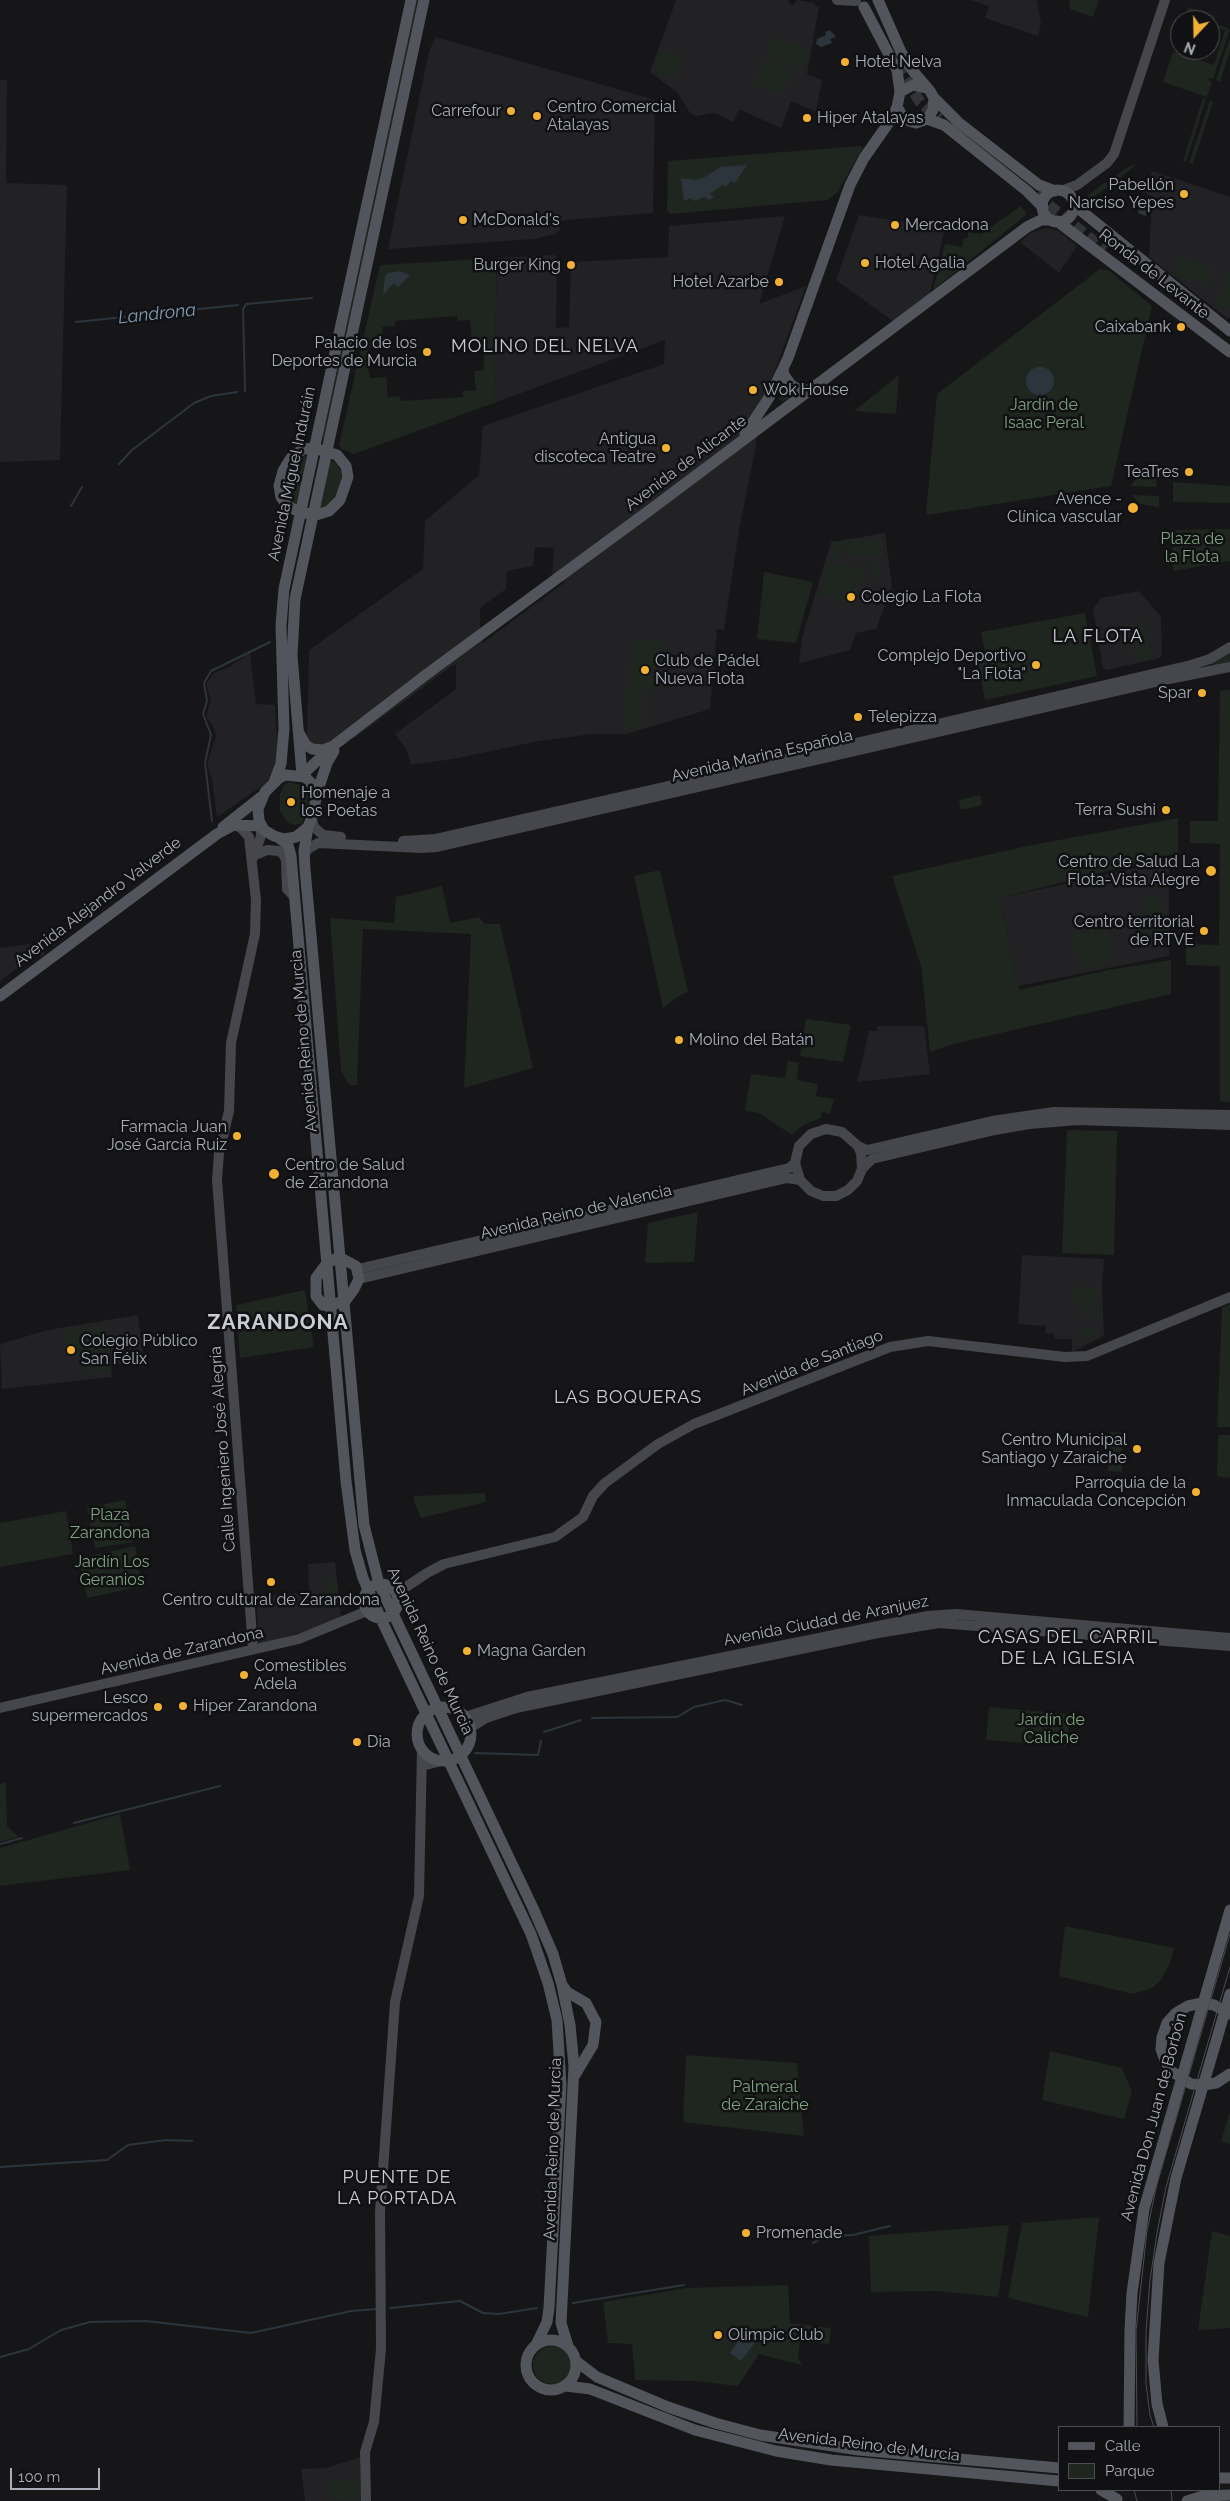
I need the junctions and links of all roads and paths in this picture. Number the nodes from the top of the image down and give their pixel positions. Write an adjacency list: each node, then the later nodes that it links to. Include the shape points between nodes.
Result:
1 (411, 0): 22 (main road, Avenida Miguel Induráin)
2 (424, 0): 23 (main road, Avenida Miguel Induráin)
3 (840, 0): 6 (main road)
4 (877, 0): 6 (main road, via 872,5); 7 (main road, via 901,52)
5 (1165, 0): 12 (main road, via 1113,156 1077,185)
6 (858, 3): 8 (main road, via 897,70)
7 (927, 88): 8 (main road, via 913,85); 9 (main road)
8 (900, 92): 10 (main road)
9 (934, 98): 11 (main road, via 934,110); 12 (main road, via 958,122 1039,185)
10 (897, 107): 11 (main road, via 909,122); 19 (main road, via 850,185)
11 (927, 119): 14 (main road, via 944,125)
12 (1058, 191): 13 (main road, via 1070,196); 14 (main road, via 1045,198)
13 (1074, 205): 15 (main road, via 1069,217); 16 (main road, Ronda de Levante)
14 (1043, 207): 15 (main road, via 1046,215)
15 (1055, 221): 18 (main road, Ronda de Levante); 20 (main road, via 1041,220 1027,227 812,389)
16 (1230, 330)
17 (1230, 336): 18 (main road, Ronda de Levante, via 1108,247)
18 (1230, 350)
19 (783, 368): 20 (main road, via 785,378); 21 (main road, via 760,412)
20 (796, 393): 21 (main road, Avenida de Alicante)
21 (735, 446): 29 (main road, Avenida de Alicante)
22 (314, 448): 23 (main road); 24 (main road, Avenida Miguel Induráin); 24 (main road, via 295,454 280,478 283,501)
23 (326, 450): 25 (main road, Avenida Miguel Induráin); 25 (main road, via 344,462 348,477 346,487 332,509)
24 (300, 512): 25 (main road); 31 (main road, Avenida Miguel Induráin, via 282,602 284,729 280,764)
25 (312, 515): 28 (main road, Avenida Miguel Induráin, via 293,620)
26 (1230, 647): 34 (main road, Avenida Marina Española, via 1210,659 1190,664 427,841 327,836)
27 (1230, 667): 39 (main road, Avenida Marina Española, via 437,847 318,844)
28 (298, 731): 29 (main road, via 312,749 323,750); 30 (main road, Avenida Miguel Induráin)
29 (338, 743): 30 (main road, Avenida de Alicante); 33 (main road, Avenida de Alicante)
30 (302, 775): 31 (main road, via 286,775); 33 (main road, via 313,785)
31 (274, 782): 32 (main road)
32 (263, 796): 36 (main road, via 258,809); 37 (main road)
33 (316, 796): 34 (main road)
34 (310, 823): 38 (main road, via 296,837); 39 (main road, Avenida Reino de Murcia)
35 (234, 826): 36 (main road); 37 (main road); 40 (main road, Calle Ingeniero José Alegría, via 241,828 249,837)
36 (261, 826): 38 (main road); 40 (main road)
37 (216, 834): 42 (main road, Avenida Alejandro Valverde)
38 (279, 838): 40 (main road, via 268,842); 41 (main road, Avenida Reino de Murcia, via 290,850)
39 (304, 855): 50 (main road, Avenida Reino de Murcia)
40 (254, 857): 41 (main road, via 268,850 279,850 286,860 287,889); 64 (main road, Calle Ingeniero José Alegría, via 255,934 231,1043 229,1111 219,1153 217,1180)
41 (295, 898): 51 (main road, Avenida Reino de Murcia)
42 (0, 996)
43 (1226, 1115): 44 (main road)
44 (1176, 1119): 45 (main road); 46 (main road, via 1048,1112 992,1121 870,1149); 48 (main road, via 1130,1122 1066,1120 1008,1127 872,1159)
45 (1230, 1125)
46 (858, 1146): 47 (main road, via 842,1132 820,1130 802,1141); 48 (main road)
47 (795, 1163): 49 (main road); 52 (main road, Avenida Reino de Valencia, via 789,1168)
48 (862, 1169): 49 (main road, via 853,1186 836,1196 817,1194)
49 (800, 1180): 52 (main road, Avenida Reino de Valencia, via 784,1178)
50 (339, 1257): 51 (main road); 52 (main road, via 350,1262); 54 (main road, Avenida Reino de Murcia)
51 (326, 1263): 55 (main road, Avenida Reino de Murcia)
52 (358, 1274): 54 (main road, via 351,1294)
53 (1230, 1297): 58 (main road, Avenida de Santiago, via 1111,1347 1075,1357 928,1341 890,1347 694,1424 658,1444 605,1483 593,1496 583,1517 555,1537 444,1564)
54 (343, 1302): 55 (main road); 56 (main road, Avenida Reino de Murcia, via 362,1511)
55 (330, 1306): 57 (main road, Avenida Reino de Murcia, via 348,1510 355,1550)
56 (379, 1584): 57 (main road); 58 (main road, via 390,1586); 60 (main road, Avenida Reino de Murcia)
57 (368, 1590): 59 (main road, via 364,1600); 61 (main road, Avenida Reino de Murcia)
58 (397, 1593): 60 (main road, via 397,1608)
59 (367, 1611): 61 (main road); 64 (main road, Avenida de Zarandona, via 299,1639)
60 (393, 1614): 61 (main road); 66 (main road, Avenida Reino de Murcia)
61 (381, 1618): 67 (main road, Avenida Reino de Murcia)
62 (1230, 1638): 68 (main road, Avenida Ciudad de Aranjuez, via 956,1614 928,1616 527,1696)
63 (1230, 1646): 69 (main road, Avenida Ciudad de Aranjuez, via 939,1623 516,1708 486,1718)
64 (253, 1648): 65 (main road, Avenida de Zarandona)
65 (0, 1708)
66 (438, 1708): 67 (main road); 68 (main road, via 449,1708); 71 (main road, Avenida Reino de Murcia)
67 (426, 1714): 70 (main road, via 417,1734); 72 (main road, Avenida Reino de Murcia)
68 (464, 1717): 69 (main road)
69 (470, 1728): 71 (main road, via 470,1744)
70 (422, 1749): 72 (main road, via 434,1759); 73 (main road)
71 (460, 1756): 72 (main road); 75 (main road, Avenida Reino de Murcia, via 536,1916)
72 (445, 1761): 73 (main road); 78 (main road, Avenida Reino de Murcia, via 531,1934)
73 (422, 1766): 95 (main road, via 419,1896 395,2002 380,2212 381,2349 374,2422 365,2452)
74 (1230, 1910): 77 (main road, Avenida Don Juan de Borbón)
75 (563, 1990): 78 (main road, via 555,2000); 81 (main road, Avenida Reino de Murcia, via 572,2040); 81 (main road, via 592,2010 596,2027 593,2045)
76 (1230, 1994): 79 (main road)
77 (1202, 2003): 79 (main road); 82 (main road, Avenida Don Juan de Borbón); 82 (main road, via 1176,2013 1162,2036 1165,2060)
78 (555, 2010): 84 (main road, Avenida Reino de Murcia, via 560,2054 560,2118 548,2314)
79 (1228, 2012): 83 (main road)
80 (1230, 2074): 83 (main road, via 1216,2083)
81 (574, 2079): 85 (main road, Avenida Reino de Murcia, via 561,2323)
82 (1180, 2079): 83 (main road); 88 (main road, Avenida Don Juan de Borbón, via 1152,2173 1140,2232 1130,2330)
83 (1203, 2085): 89 (main road, via 1176,2178 1159,2263 1153,2360)
84 (536, 2345): 85 (main road, via 552,2340); 87 (main road, via 526,2365 533,2383 550,2390)
85 (568, 2346): 86 (main road)
86 (576, 2361): 87 (main road, via 576,2370); 90 (main road, Avenida Reino de Murcia, via 597,2377 660,2404 760,2435 859,2450)
87 (566, 2386): 91 (main road, Avenida Reino de Murcia, via 590,2389 695,2430 768,2450 831,2460)
88 (1129, 2426)
89 (1163, 2426)
90 (1058, 2468)
91 (1058, 2481)
92 (1103, 2491): 94 (main road)
93 (1230, 2495): 96 (main road, via 1204,2496)
94 (1116, 2497)
95 (366, 2501)
96 (1187, 2501)

